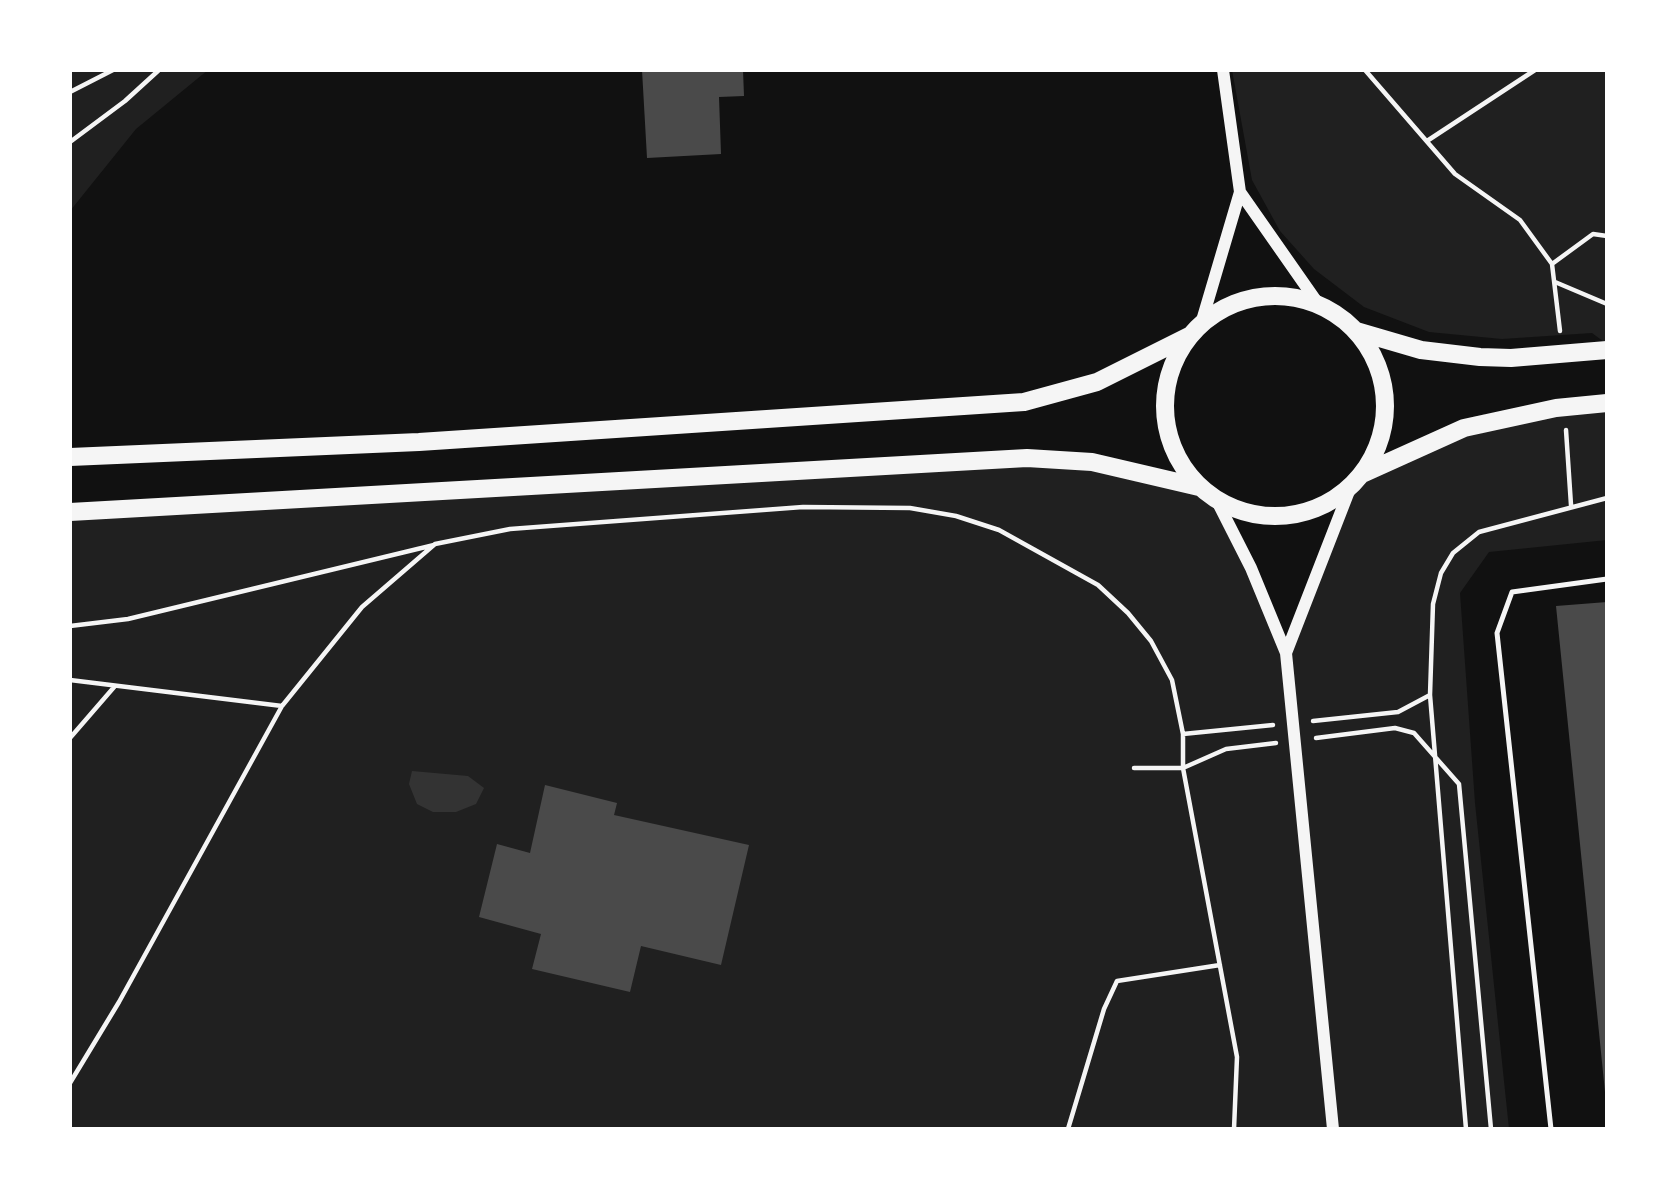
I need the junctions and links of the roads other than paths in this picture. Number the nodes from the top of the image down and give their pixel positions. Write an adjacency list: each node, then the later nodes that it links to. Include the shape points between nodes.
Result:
1 (1223, 70): 2 (street)
2 (1240, 192): 3 (street); 4 (street)
3 (1319, 305): 4 (main road, via 1289,296 1257,297 1227,306); 5 (main road)
4 (1195, 330): 8 (main road, via 1097,382 1024,402 419,442); 10 (main road, via 1172,365 1164,397 1167,430 1179,461)
5 (1356, 331): 6 (main road, via 1421,350 1511,358); 9 (main road, via 1384,386 1385,417 1378,447)
6 (1607, 350)
7 (1607, 403): 9 (main road, via 1506,417 1464,428)
8 (70, 457)
9 (1357, 480): 11 (main road, via 1321,506 1286,516 1249,514); 14 (street)
10 (1199, 487): 11 (main road); 12 (main road, via 1092,462 1027,458)
11 (1216, 499): 14 (street)
12 (70, 512)
13 (1607, 579): 16 (lane, via 1512,592 1497,633)
14 (1286, 653): 15 (street)
15 (1333, 1129)
16 (1551, 1129)

